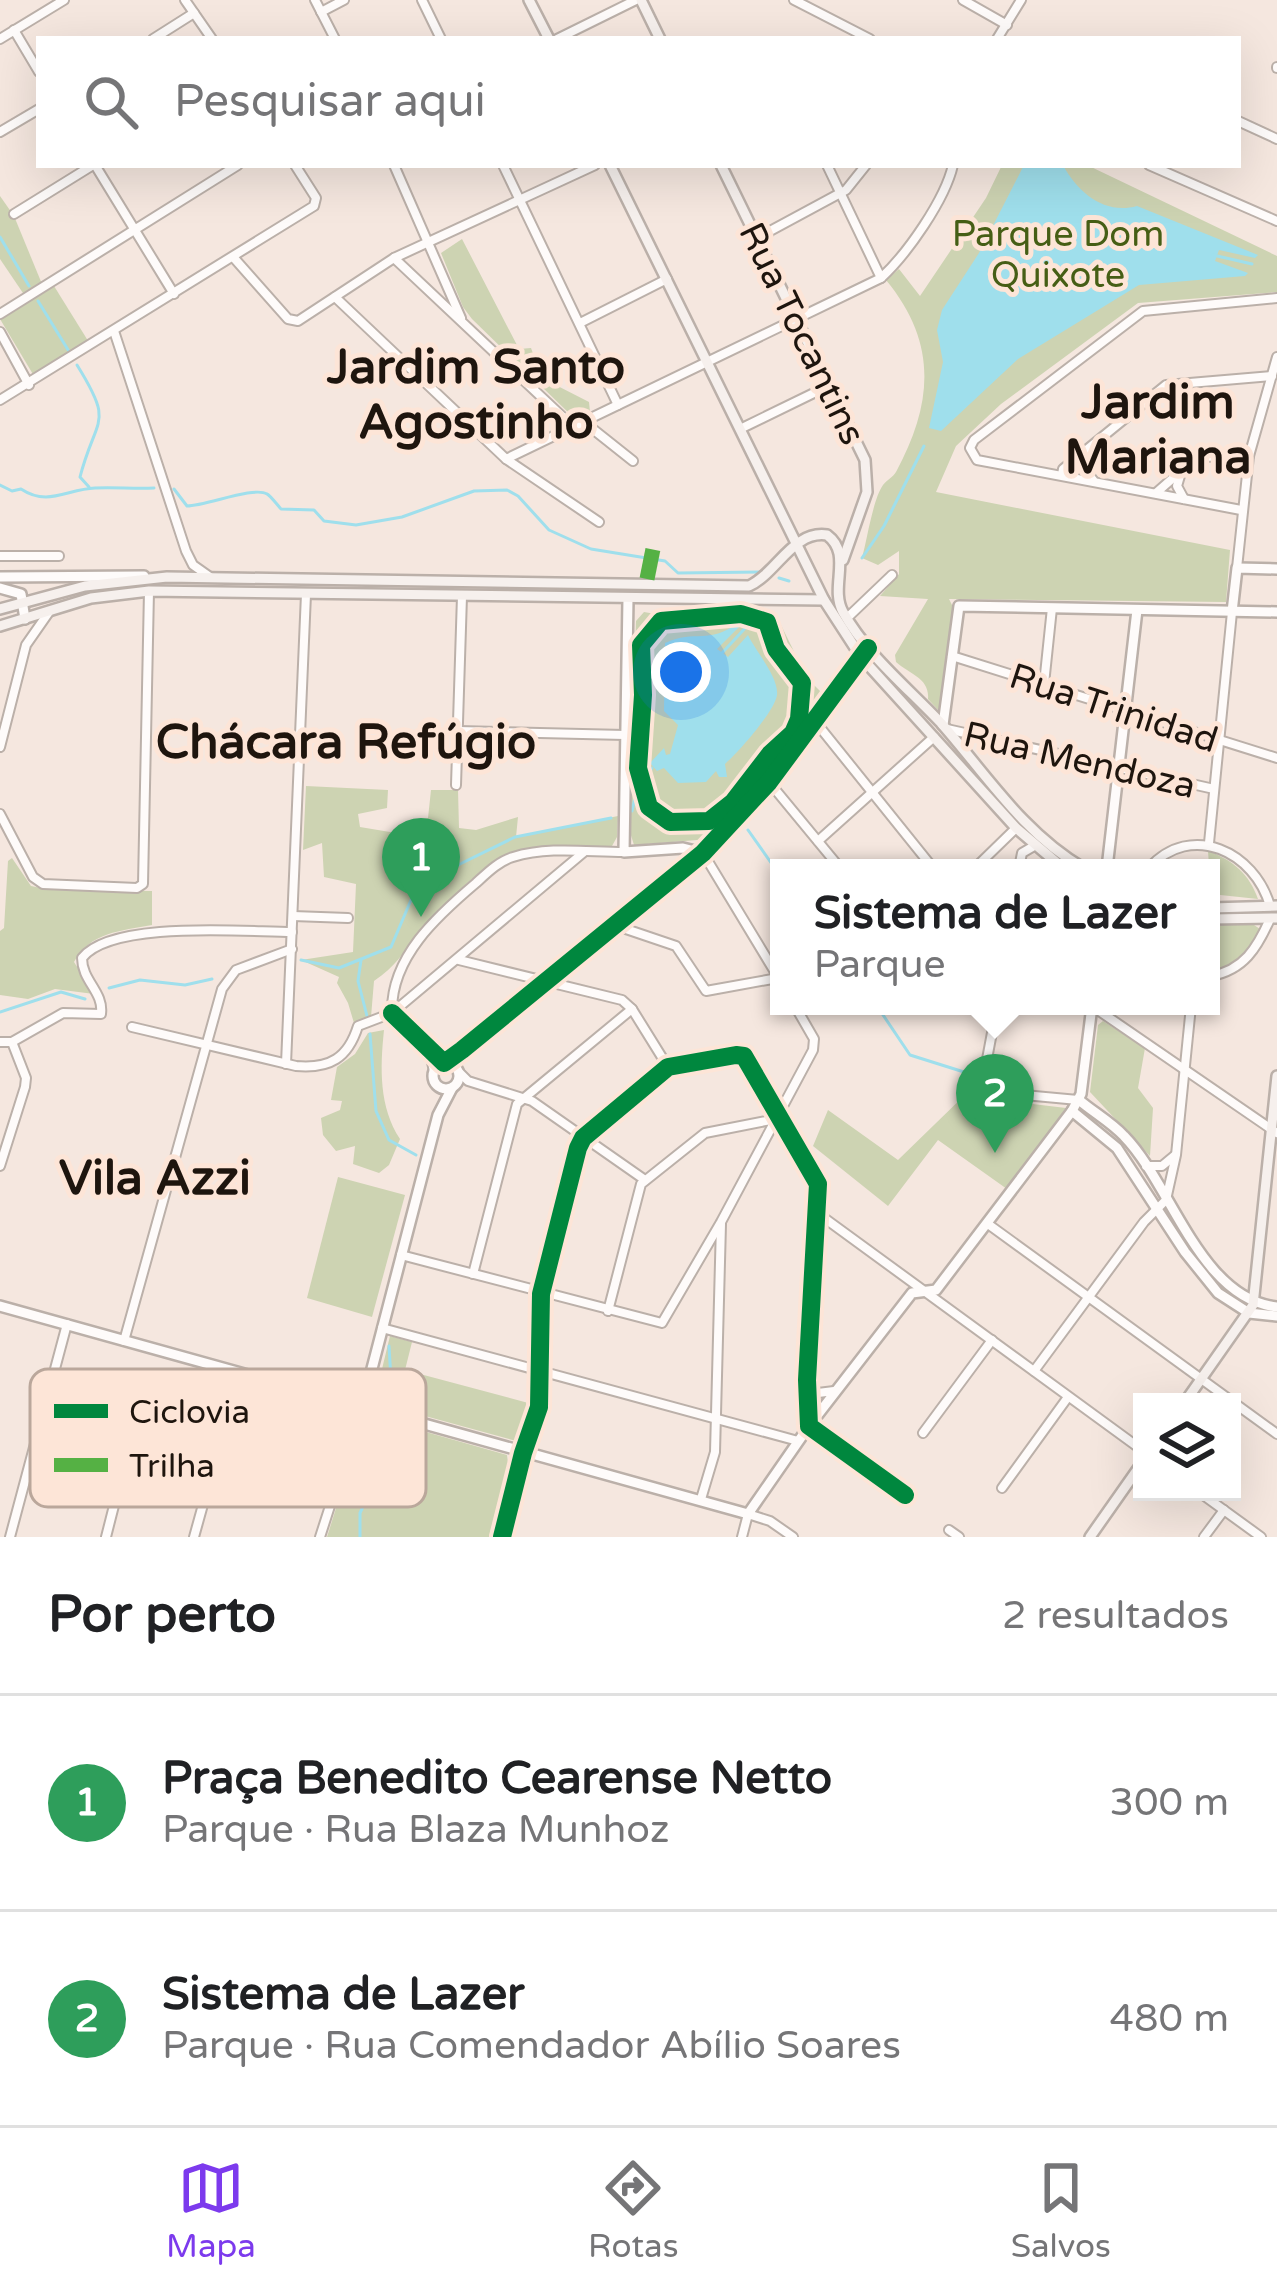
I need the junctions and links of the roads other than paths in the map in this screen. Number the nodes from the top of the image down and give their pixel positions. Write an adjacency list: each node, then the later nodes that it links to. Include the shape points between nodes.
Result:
1 (64, 0): 14 (street)
2 (185, 0): 12 (street)
3 (315, 0): 11 (street)
4 (344, 0): 11 (street)
5 (422, 0): 18 (street)
6 (529, 0): 19 (main road)
7 (638, 0): 20 (street); 21 (main road)
8 (794, 0): 22 (street)
9 (962, 0): 13 (street)
10 (1021, 0): 13 (street)
11 (321, 12): 17 (street)
12 (194, 14): 15 (street); 16 (street)
13 (1007, 25): 23 (street)
14 (14, 30): 24 (street); 25 (street)
15 (158, 36)
16 (210, 36)
17 (333, 36)
18 (439, 36)
19 (551, 36)
20 (560, 36)
21 (658, 36)
22 (864, 36)
23 (1000, 36)
24 (0, 39)
25 (36, 67)
26 (36, 111): 28 (street)
27 (1241, 122): 29 (street)
28 (0, 132)
29 (1277, 139)
30 (89, 168): 45 (street)
31 (96, 168): 47 (street)
32 (233, 168): 47 (street)
33 (300, 168): 50 (street, via 316,202)
34 (395, 168): 49 (street)
35 (504, 168): 44 (street)
36 (589, 168): 44 (street)
37 (612, 168): 53 (main road)
38 (722, 168): 48 (main road, Rua Tocantins)
39 (829, 168): 43 (street)
40 (863, 168): 43 (street)
41 (952, 168): 52 (street)
42 (1156, 168): 46 (street)
43 (842, 192): 48 (street); 52 (street)
44 (521, 202): 49 (street); 60 (street)
45 (14, 214)
46 (1277, 221)
47 (136, 228): 54 (street); 57 (street)
48 (759, 244): 59 (main road, Rua Tocantins)
49 (429, 245): 51 (street); 58 (street)
50 (234, 258): 54 (street); 55 (street, via 292,321)
51 (394, 258): 55 (street); 58 (street)
52 (881, 278): 59 (street)
53 (667, 279): 60 (street); 64 (main road)
54 (174, 294): 61 (street)
55 (335, 297): 74 (street)
56 (1277, 298): 77 (street, via 1143,311 974,440 977,460)
57 (0, 314)
58 (462, 320): 70 (street)
59 (798, 321): 64 (street); 66 (main road, Rua Tocantins)
60 (580, 323): 69 (street)
61 (114, 331): 67 (street); 84 (street)
62 (0, 332): 67 (street)
63 (1277, 357): 65 (street)
64 (708, 363): 69 (street); 71 (main road)
65 (1272, 376): 72 (street, via 1166,385); 73 (street)
66 (828, 380): 71 (street); 89 (main road, Rua Tocantins, via 869,473)
67 (29, 385): 68 (street)
68 (0, 400)
69 (618, 405): 70 (street)
70 (578, 424): 74 (street); 75 (street)
71 (740, 428): 83 (main road)
72 (1087, 451): 77 (street); 78 (street, via 1082,466)
73 (1250, 456): 76 (street, via 1207,454); 81 (street)
74 (506, 459): 82 (street)
75 (633, 461)
76 (1182, 468): 79 (street); 80 (street, via 1178,492)
77 (1062, 475): 78 (street)
78 (1095, 481): 79 (street)
79 (1156, 493): 80 (street)
80 (1190, 501): 81 (street)
81 (1241, 510): 87 (street)
82 (599, 522)
83 (796, 544): 89 (main road, via 815,533 830,537); 93 (main road, via 754,585); 99 (main road)
84 (186, 550): 92 (street); 93 (street)
85 (0, 556): 86 (street)
86 (58, 556)
87 (1237, 568): 88 (street); 107 (street)
88 (1277, 569)
89 (839, 571): 101 (main road)
90 (892, 575): 102 (street)
91 (0, 577): 92 (street)
92 (173, 578): 93 (main road); 100 (main road, via 114,580)
93 (212, 578)
94 (0, 588): 100 (street)
95 (148, 591): 96 (main road); 106 (main road); 130 (street, via 143,884 38,881)
96 (307, 594): 97 (main road); 152 (street)
97 (462, 596): 98 (main road); 119 (street)
98 (628, 598): 99 (main road); 120 (street)
99 (824, 601): 113 (main road)
100 (23, 602): 104 (main road); 110 (street)
101 (840, 606): 102 (street); 109 (main road)
102 (858, 608): 109 (street)
103 (1052, 608): 105 (street); 114 (street, via 958,606); 115 (street)
104 (0, 609)
105 (1137, 610): 107 (street); 116 (street)
106 (49, 612): 110 (main road); 112 (street)
107 (1232, 612): 108 (street); 121 (street)
108 (1277, 612)
109 (847, 618): 113 (main road)
110 (26, 619): 111 (main road); 112 (street)
111 (0, 626)
112 (26, 645): 122 (street)
113 (864, 653): 117 (street); 118 (main road)
114 (952, 656): 115 (street, Rua Trinidad); 118 (street)
115 (1044, 685): 116 (street, Rua Trinidad)
116 (1126, 710): 121 (street, Rua Trinidad); 124 (street)
117 (814, 720): 125 (street); 128 (street)
118 (941, 730): 124 (street, Rua Mendoza); 128 (street); 131 (main road); 145 (main road, via 1029,828)
119 (458, 731): 120 (street); 126 (street)
120 (625, 735): 137 (street)
121 (1220, 740): 123 (street, Rua Trinidad); 127 (street)
122 (0, 747)
123 (1277, 758)
124 (1119, 768): 127 (street, Rua Mendoza); 146 (street)
125 (769, 782): 132 (street); 138 (street)
126 (456, 785)
127 (1214, 789): 134 (street)
128 (874, 791): 132 (street); 140 (street)
129 (0, 814): 130 (street)
130 (4, 828)
131 (1016, 828): 133 (street); 135 (main road)
132 (818, 841): 139 (street)
133 (1003, 841): 141 (street); 142 (street)
134 (1209, 843): 147 (street, via 1178,847); 151 (street, via 1256,873)
135 (1034, 846): 143 (street); 144 (main road)
136 (584, 852): 137 (street); 158 (street); 164 (street, via 537,850 506,859 480,879 425,929)
137 (624, 852): 138 (street)
138 (704, 853): 148 (street); 149 (street)
139 (833, 859)
140 (926, 859)
141 (984, 859)
142 (1019, 859)
143 (1022, 859)
144 (1051, 859)
145 (1071, 859)
146 (1108, 859)
147 (1161, 859)
148 (685, 869): 149 (street); 155 (street)
149 (716, 871): 159 (street)
150 (1220, 909): 151 (main road)
151 (1274, 913): 154 (main road); 160 (street, via 1251,955)
152 (293, 916): 153 (street); 156 (street)
153 (348, 918)
154 (1220, 918)
155 (614, 926): 161 (street); 162 (street, via 676,946 706,991)
156 (292, 932): 157 (street); 172 (street, via 157,933 97,945 82,969 100,994 101,1014 63,1013)
157 (292, 950): 173 (street, via 236,970 222,989); 177 (street)
158 (458, 960): 161 (street); 164 (street)
159 (770, 963)
160 (1220, 973)
161 (548, 980): 163 (street); 174 (street)
162 (770, 980)
163 (632, 1009): 178 (street); 186 (street)
164 (392, 1013): 175 (street); 177 (street, via 358,1026 338,1059)
165 (799, 1015): 189 (street, via 814,1045)
166 (995, 1015): 187 (street, via 981,1091)
167 (1091, 1015): 187 (street)
168 (1105, 1015): 181 (street)
169 (1190, 1015): 181 (street)
170 (133, 1027): 173 (street)
171 (0, 1042): 172 (street)
172 (12, 1042): 194 (street, via 26,1087)
173 (207, 1045): 177 (street); 220 (street)
174 (462, 1050): 176 (street); 180 (street)
175 (429, 1053): 176 (street); 179 (street)
176 (444, 1063): 179 (street); 180 (street)
177 (286, 1064)
178 (668, 1067): 189 (street, via 744,1056); 191 (street)
179 (434, 1071): 184 (street)
180 (458, 1072): 183 (street); 185 (street)
181 (1184, 1072): 190 (street); 193 (street)
182 (1277, 1076): 190 (main road)
183 (476, 1084): 185 (street); 186 (street)
184 (437, 1086): 185 (street); 188 (street)
185 (453, 1087): 188 (street)
186 (525, 1098): 191 (street); 209 (street)
187 (1076, 1106): 195 (street, via 1124,1136); 198 (street, via 1117,1148); 203 (street)
188 (438, 1115): 208 (street)
189 (777, 1118): 196 (street, via 705,1133); 199 (street, via 818,1184); 200 (street)
190 (1274, 1131): 192 (main road)
191 (583, 1138): 196 (street); 211 (street)
192 (1273, 1154): 214 (main road)
193 (1176, 1155): 195 (street); 197 (street)
194 (0, 1166)
195 (1145, 1166): 197 (street)
196 (645, 1180): 215 (street)
197 (1166, 1200): 198 (street); 214 (street)
198 (1156, 1208): 201 (street); 202 (street)
199 (816, 1212): 204 (street); 205 (street)
200 (722, 1222): 206 (street); 207 (street)
201 (1144, 1222): 202 (street); 212 (street)
202 (1165, 1222): 214 (street, via 1218,1293)
203 (988, 1224): 210 (street, via 936,1290); 212 (street)
204 (837, 1227): 205 (street, via 820,1226); 210 (street)
205 (814, 1238): 227 (street)
206 (705, 1251): 207 (street); 215 (street, via 662,1323)
207 (721, 1254): 231 (street)
208 (400, 1255): 209 (street); 218 (street)
209 (473, 1274): 211 (street)
210 (924, 1292): 219 (street); 228 (street, via 912,1293)
211 (541, 1294): 215 (street); 224 (street)
212 (1087, 1298): 225 (street); 226 (street)
213 (0, 1306): 217 (street)
214 (1251, 1309): 216 (street); 226 (main road)
215 (608, 1311)
216 (1277, 1311)
217 (68, 1324): 220 (street); 221 (street)
218 (382, 1328): 223 (street); 224 (street)
219 (992, 1340): 225 (street); 234 (street)
220 (124, 1341): 222 (street)
221 (56, 1369)
222 (225, 1369)
223 (372, 1369)
224 (539, 1370): 231 (street); 238 (street, via 539,1407)
225 (1034, 1371): 230 (street)
226 (1201, 1379): 229 (main road); 235 (street)
227 (807, 1380): 228 (street, via 818,1393); 233 (street)
228 (836, 1390): 233 (street)
229 (1191, 1393)
230 (1069, 1396): 237 (street); 241 (street)
231 (716, 1417): 236 (street); 243 (street)
232 (426, 1425): 238 (street)
233 (809, 1426): 236 (street); 242 (street)
234 (923, 1433)
235 (1277, 1434)
236 (799, 1441): 249 (street)
237 (1133, 1443)
238 (523, 1453): 243 (street); 251 (street)
239 (30, 1464): 252 (street)
240 (1133, 1476): 259 (main road)
241 (1002, 1488)
242 (905, 1495)
243 (700, 1499): 249 (street)
244 (1212, 1501): 248 (street)
245 (114, 1507): 253 (street)
246 (202, 1507): 254 (street)
247 (329, 1507): 255 (street)
248 (1224, 1510): 260 (street); 261 (street)
249 (748, 1514): 256 (street); 257 (street)
250 (949, 1530): 258 (street)
251 (505, 1536)
252 (10, 1537)
253 (106, 1537)
254 (194, 1537)
255 (320, 1537)
256 (742, 1537)
257 (793, 1537)
258 (958, 1537)
259 (1090, 1537)
260 (1204, 1537)
261 (1261, 1537)

